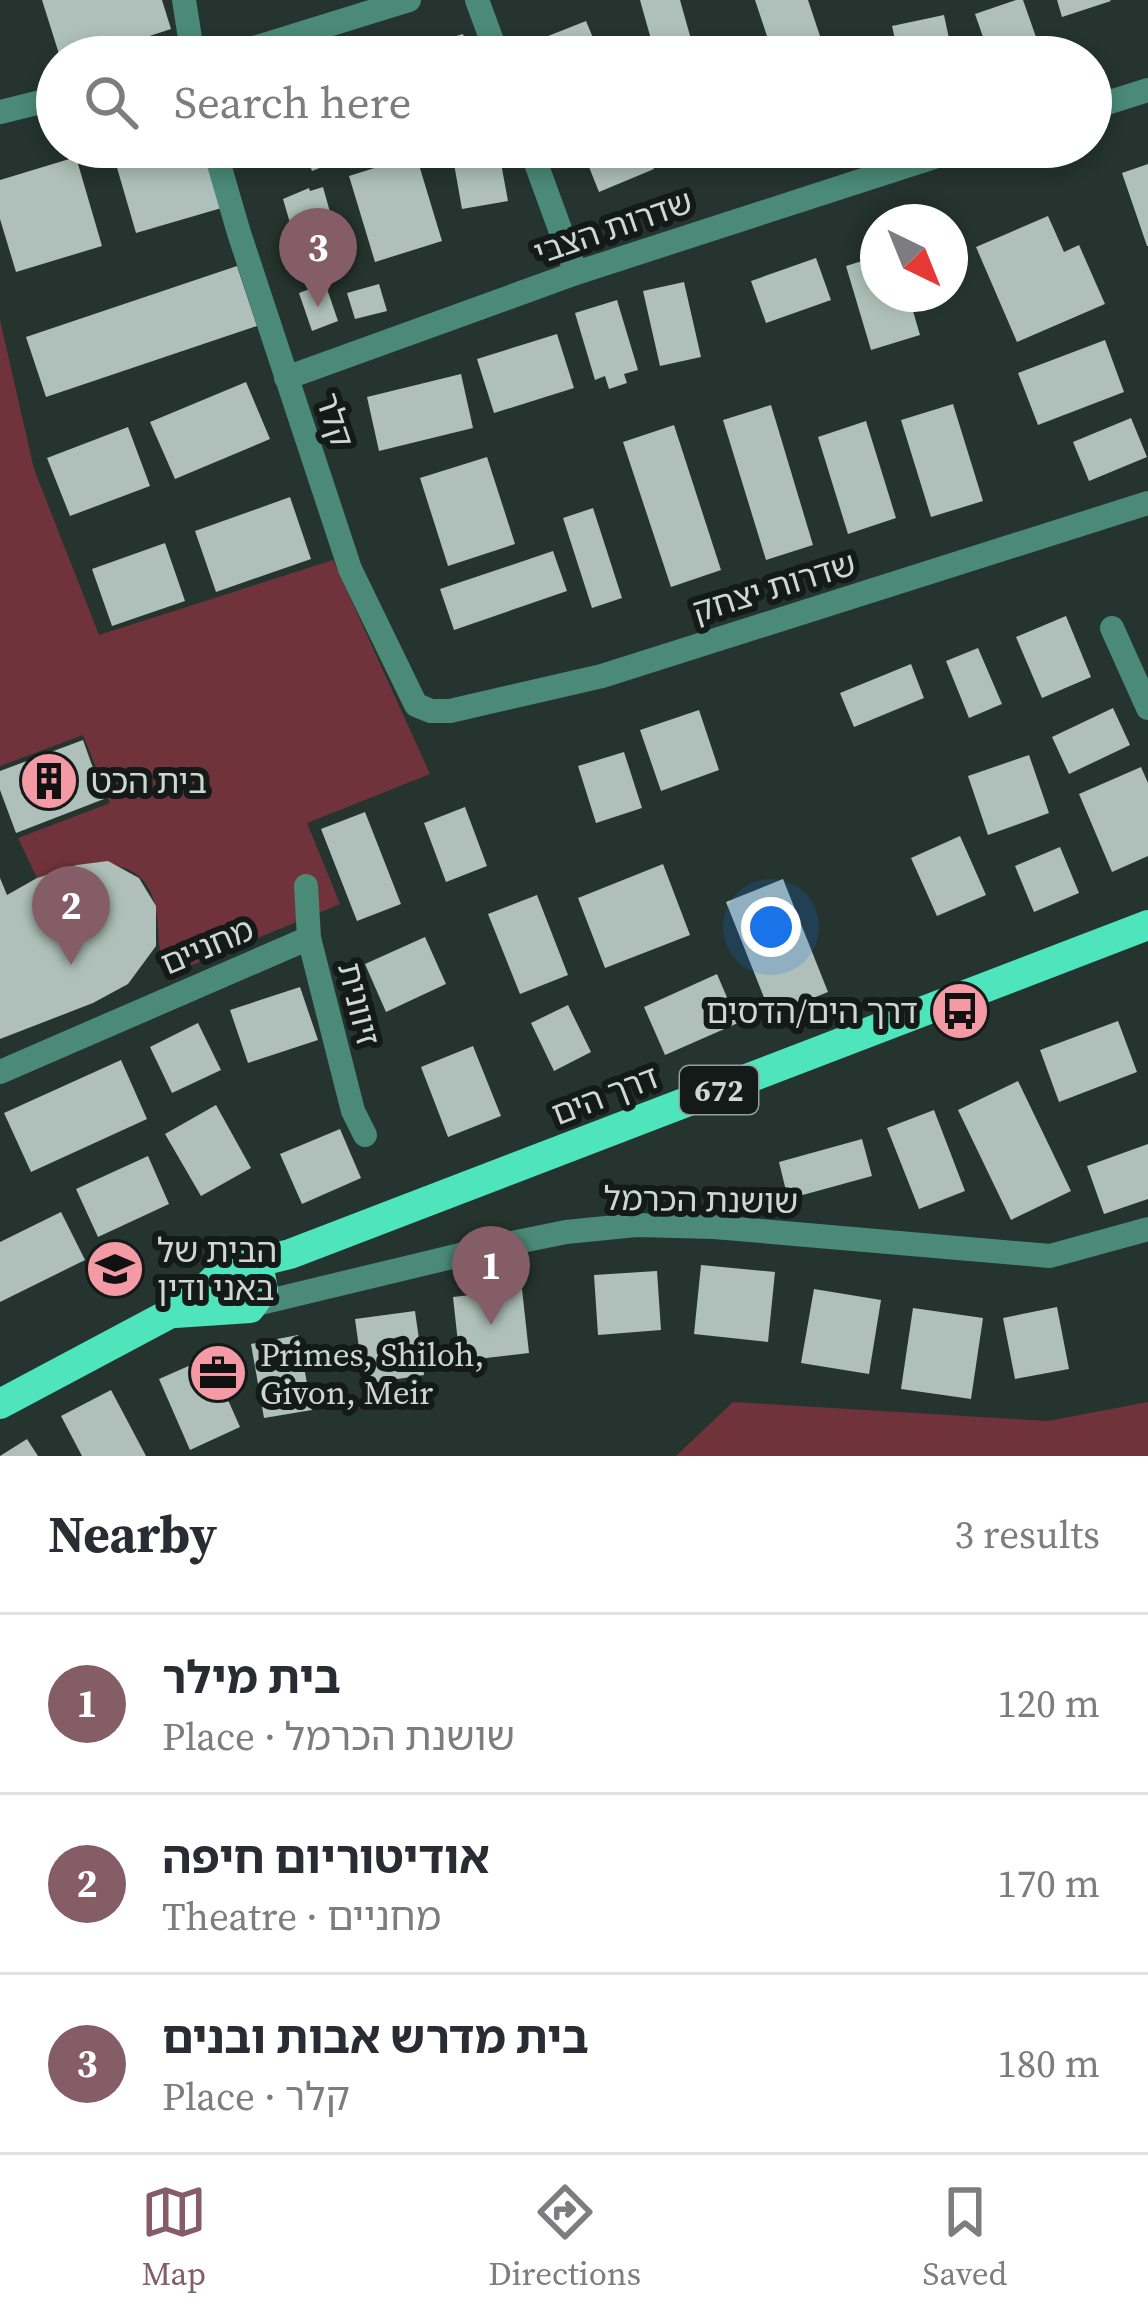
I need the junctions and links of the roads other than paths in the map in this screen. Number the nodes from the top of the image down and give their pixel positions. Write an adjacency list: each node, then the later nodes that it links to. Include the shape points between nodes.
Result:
1 (184, 0): 4 (street)
2 (409, 0): 5 (street)
3 (477, 0): 6 (street)
4 (190, 36)
5 (293, 36)
6 (490, 36)
7 (1148, 90): 8 (street)
8 (1112, 101)
9 (36, 103): 10 (street)
10 (0, 112)
11 (221, 168): 15 (street, קלר)
12 (538, 168): 14 (street)
13 (900, 168): 14 (street, שדרות הצבי)
14 (576, 273): 15 (street, שדרות הצבי)
15 (286, 378): 18 (street, קלר, via 350,569)
16 (1148, 503): 18 (street, שדרות יצחק, via 602,676 450,711)
17 (1112, 628): 19 (street)
18 (416, 705)
19 (1148, 709)
20 (306, 886): 22 (street, זיוונית)
21 (1148, 926): 26 (main road, דרך הים / 672, via 290,1254)
22 (309, 938): 23 (street, מחניים); 24 (street, זיוונית)
23 (0, 1072)
24 (365, 1135)
25 (1148, 1229): 26 (street, שושנת הכרמל, via 1050,1256 636,1226)
26 (242, 1288): 27 (main road, via 170,1314)
27 (0, 1404)

